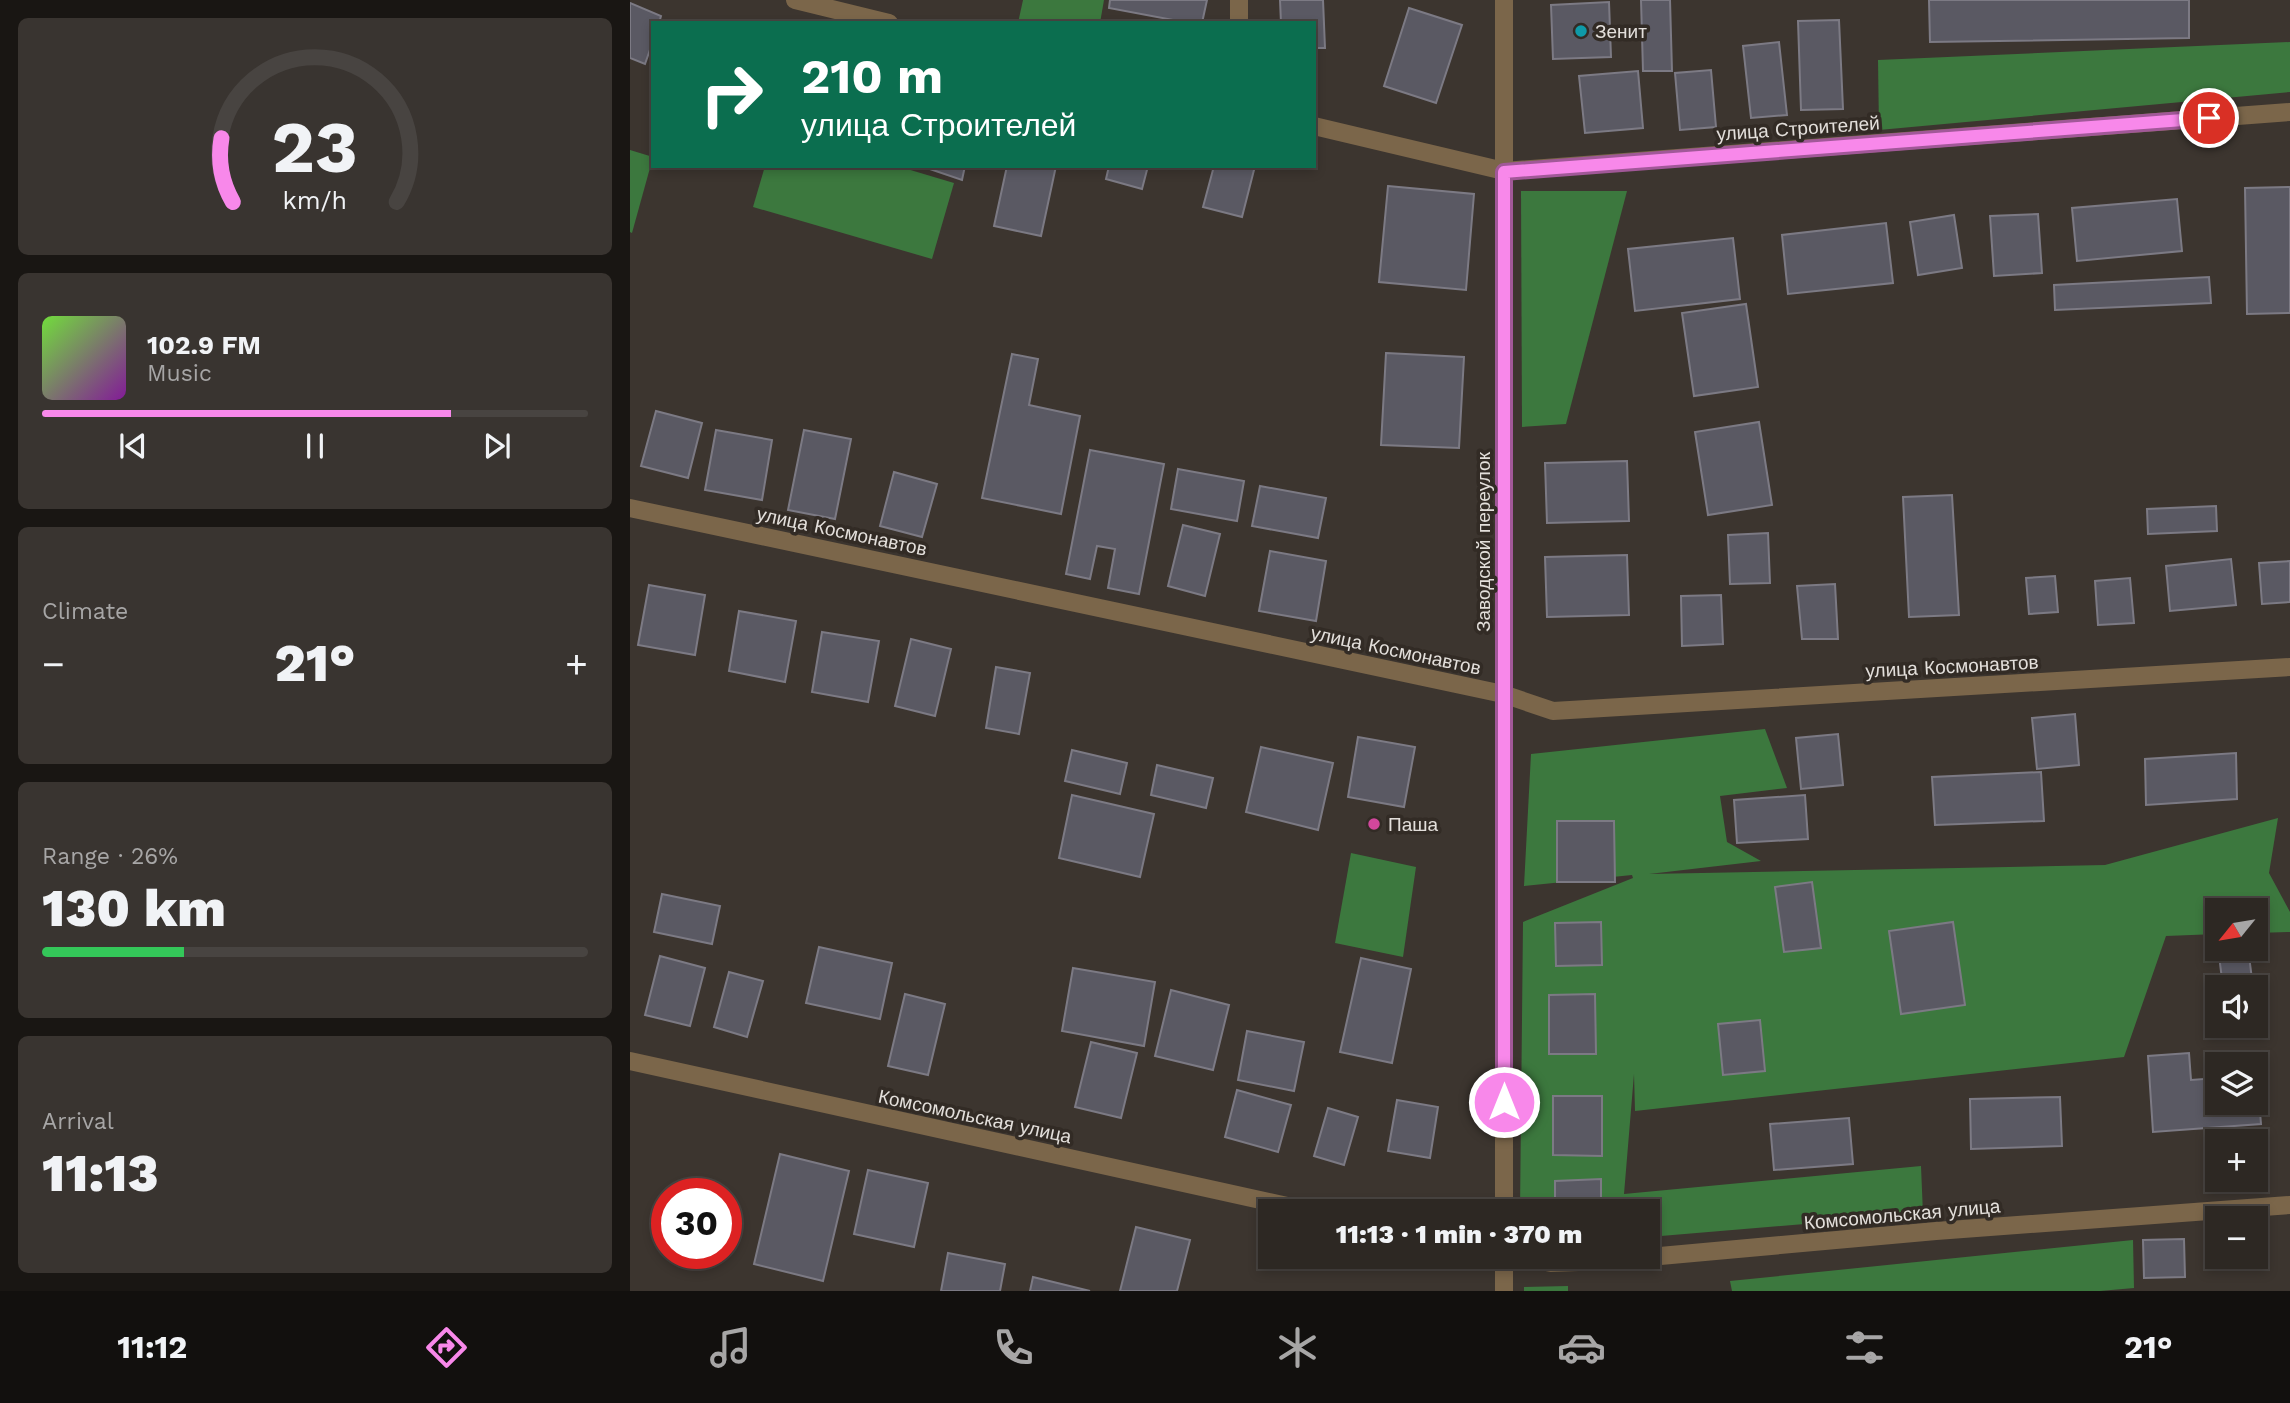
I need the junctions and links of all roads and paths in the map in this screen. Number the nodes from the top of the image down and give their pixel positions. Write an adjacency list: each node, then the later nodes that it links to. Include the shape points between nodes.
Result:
1 (795, 0): 4 (street)
2 (1239, 0): 5 (street)
3 (1504, 0): 8 (street, Заводской переулок)
4 (881, 21)
5 (1239, 21)
6 (2290, 112): 8 (street, улица Строителей)
7 (1316, 126): 8 (street, улица Строителей)
8 (1504, 172): 11 (street, Заводской переулок)
9 (630, 508): 11 (street, улица Космонавтов)
10 (2290, 667): 11 (street, улица Космонавтов, via 1553,711)
11 (1503, 694): 13 (street, Заводской переулок)
12 (630, 1061): 14 (street, Комсомольская улица)
13 (1504, 1199)
14 (1258, 1200)
15 (2290, 1205): 16 (street, Комсомольская улица)
16 (1660, 1256)
17 (1504, 1269): 18 (street)
18 (1504, 1291)

